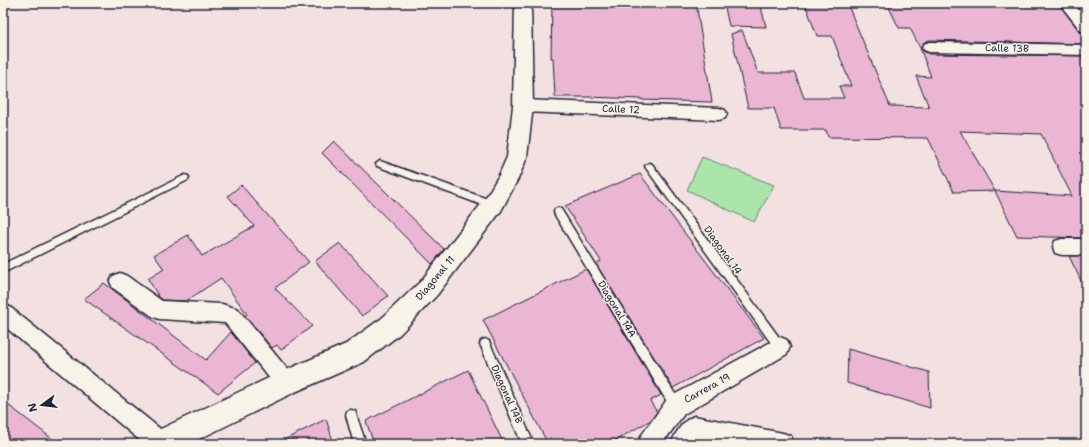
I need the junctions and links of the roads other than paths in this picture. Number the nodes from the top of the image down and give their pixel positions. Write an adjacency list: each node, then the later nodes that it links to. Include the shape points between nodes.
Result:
1 (523, 3): 6 (street, Diagonal 11)
2 (1066, 3): 3 (street)
3 (1086, 28)
4 (929, 47): 5 (street, Calle 13B)
5 (1086, 50)
6 (523, 106): 7 (street, Calle 12); 11 (street, Diagonal 11, via 517,157 509,178)
7 (719, 114)
8 (380, 164): 11 (lane)
9 (649, 166): 19 (lane, Diagonal 14)
10 (185, 178): 15 (lane)
11 (493, 205): 20 (street, Diagonal 11, via 430,288 391,326 356,353)
12 (558, 212): 21 (lane, Diagonal 14A)
13 (1062, 247): 14 (street)
14 (1086, 247)
15 (3, 269)
16 (120, 282): 20 (street, via 159,310 231,315)
17 (3, 312): 24 (street)
18 (485, 344): 26 (lane, Diagonal 14B)
19 (780, 347): 21 (street, Carrera 19)
20 (286, 383): 24 (street, Diagonal 11)
21 (676, 406): 27 (street, Carrera 19)
22 (351, 415): 25 (lane)
23 (688, 435): 28 (street)
24 (160, 444)
25 (360, 444)
26 (528, 444)
27 (649, 444)
28 (783, 444)

